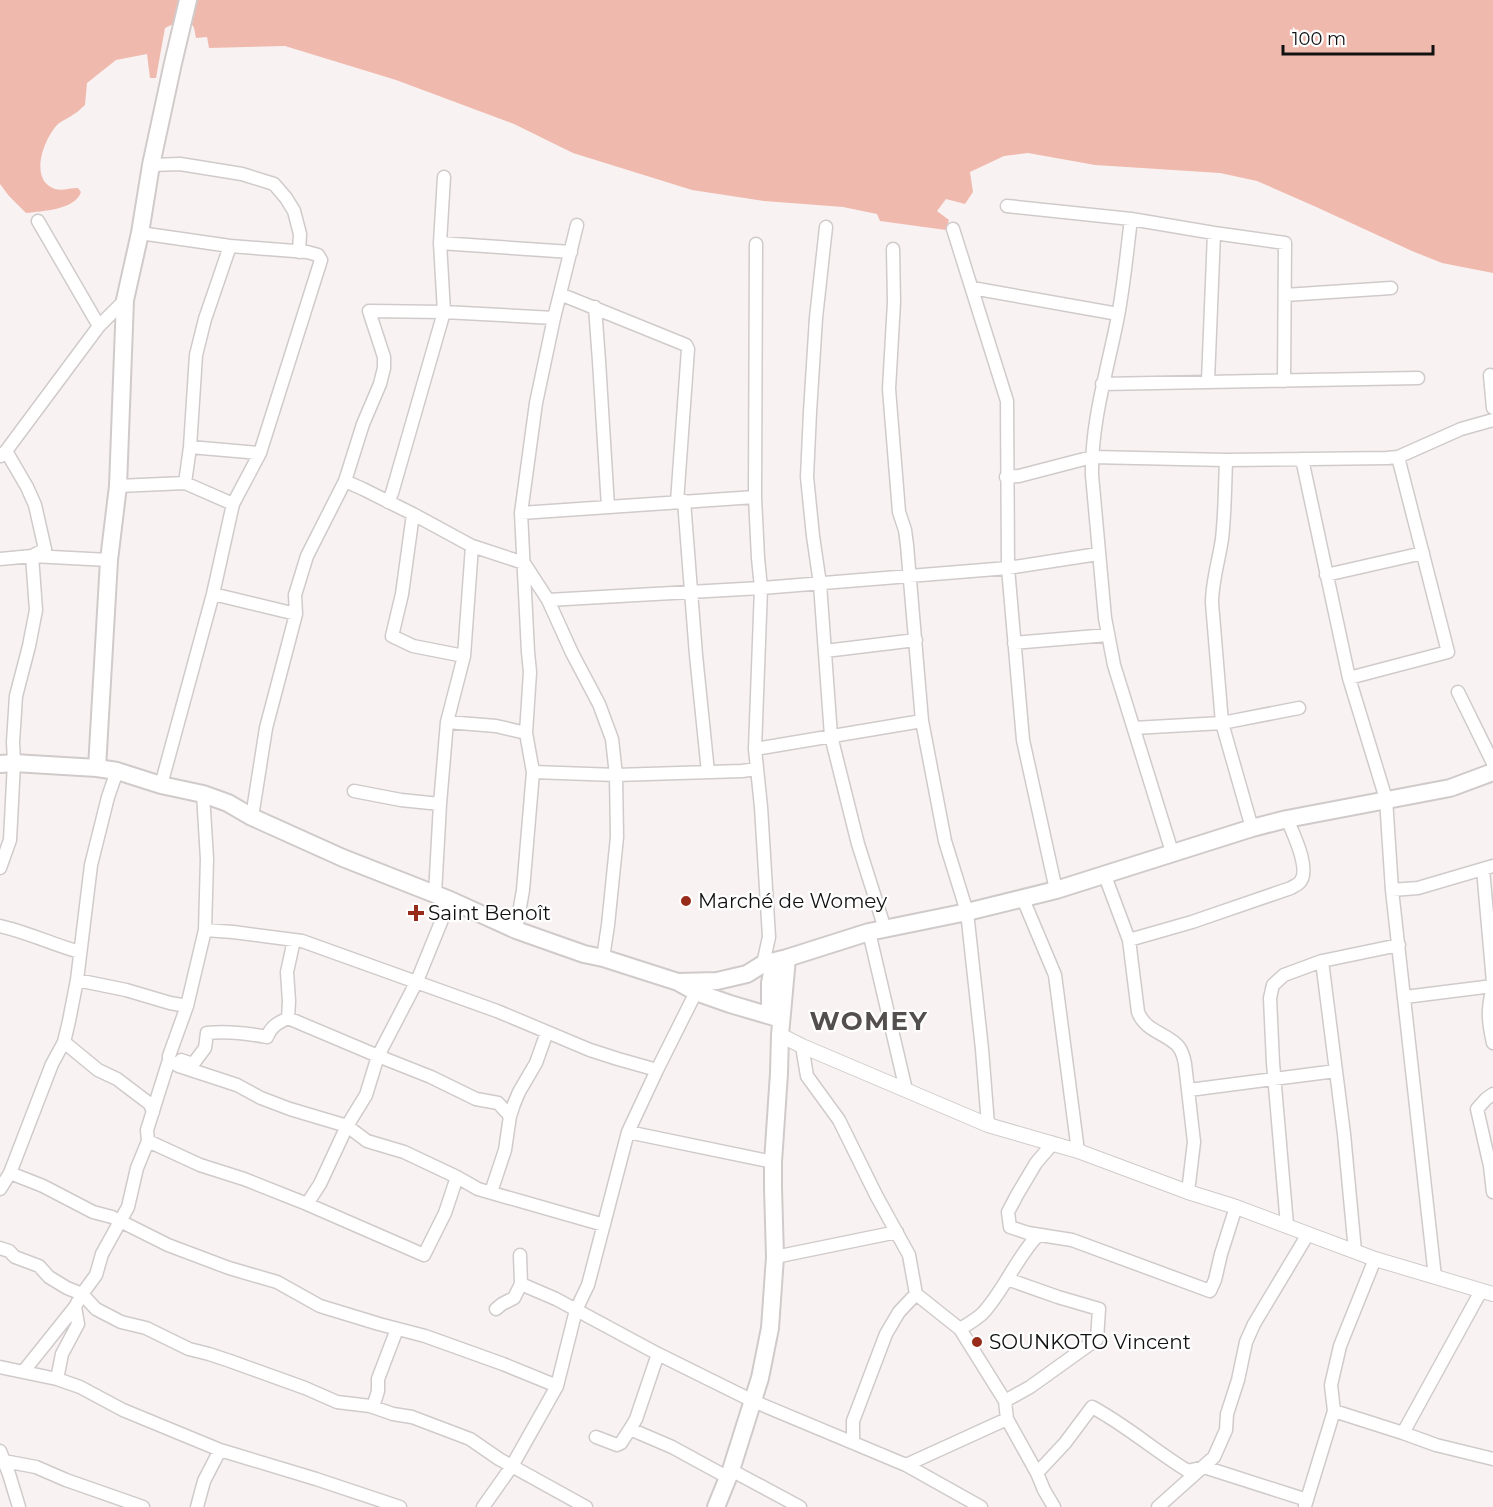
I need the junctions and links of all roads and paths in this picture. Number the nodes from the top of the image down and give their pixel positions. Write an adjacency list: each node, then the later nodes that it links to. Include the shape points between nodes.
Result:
1 (188, 0): 2 (main road)
2 (151, 165): 10 (main road); 16 (street, via 180,164 242,174 274,184 294,211 300,234)
3 (444, 177): 12 (street)
4 (1007, 206): 5 (street)
5 (1131, 219): 11 (street); 25 (street)
6 (38, 220): 27 (street)
7 (577, 225): 17 (street)
8 (826, 227): 63 (street, via 816,318 807,477)
9 (953, 229): 18 (street)
10 (140, 233): 14 (street); 22 (main road)
11 (1214, 234): 21 (street, via 1285,243); 30 (street)
12 (440, 243): 17 (street); 24 (street)
13 (756, 244): 46 (street)
14 (230, 246): 16 (street); 35 (street, via 196,355)
15 (893, 249): 61 (street, via 890,389)
16 (299, 252): 36 (street, via 318,255 321,260)
17 (571, 252): 20 (street)
18 (972, 288): 25 (street); 42 (street, via 1007,401)
19 (1390, 288): 21 (street)
20 (560, 294): 23 (street); 26 (street)
21 (1285, 295): 31 (street)
22 (124, 300): 27 (street); 45 (main road)
23 (595, 307): 48 (street, via 683,343 688,349); 50 (street)
24 (444, 312): 26 (street); 43 (street, via 369,311 384,368); 47 (street)
25 (1118, 314): 32 (street)
26 (554, 318): 51 (street, via 536,403)
27 (99, 326): 37 (street)
28 (1490, 375): 33 (street)
29 (1418, 378): 31 (street)
30 (1209, 381): 31 (street); 32 (street)
31 (1284, 381)
32 (1102, 384): 38 (street)
33 (1493, 408)
34 (1493, 420): 39 (street, via 1461,429)
35 (190, 447): 36 (street); 44 (street)
36 (260, 453): 49 (street)
37 (3, 454): 56 (street, via 35,505 45,549)
38 (1092, 457): 41 (street); 42 (street); 55 (street)
39 (1398, 457): 40 (street); 54 (street)
40 (1302, 459): 41 (street); 62 (street)
41 (1226, 460): 79 (street, via 1222,539 1212,590)
42 (1006, 477): 60 (street)
43 (345, 481): 47 (street); 68 (street, via 307,556 295,595)
44 (185, 483): 45 (street); 49 (street)
45 (118, 486): 58 (main road)
46 (755, 497): 48 (street); 64 (street)
47 (388, 502): 52 (street)
48 (680, 502): 50 (street); 65 (street)
49 (233, 504): 66 (street)
50 (608, 507): 51 (street)
51 (521, 513): 59 (street)
52 (413, 514): 53 (street); 73 (street, via 392,636 413,646)
53 (472, 546): 59 (street); 73 (street)
54 (1423, 553): 62 (street); 74 (street, via 1448,652)
55 (1098, 554): 60 (street); 69 (street)
56 (32, 556): 57 (street); 58 (street); 84 (street, via 36,610 16,696 13,742)
57 (0, 558)
58 (109, 560): 86 (main road)
59 (524, 563): 67 (street); 81 (street, via 530,672)
60 (1008, 568): 61 (street); 71 (street)
61 (909, 575): 63 (street); 70 (street)
62 (1326, 575): 74 (street)
63 (820, 584): 64 (street); 72 (street)
64 (761, 588): 65 (street); 83 (street)
65 (690, 592): 67 (street); 90 (street)
66 (213, 594): 68 (street); 93 (street)
67 (548, 600): 92 (street, via 599,704 612,739)
68 (296, 614): 98 (street, via 266,728)
69 (1108, 635): 71 (street); 80 (street)
70 (916, 640): 72 (street); 77 (street)
71 (1014, 643): 105 (street, via 1023,740)
72 (825, 651): 82 (street)
73 (464, 656): 78 (street)
74 (1349, 678): 96 (street)
75 (1458, 692): 85 (street)
76 (1299, 708): 79 (street)
77 (922, 721): 82 (street); 109 (street, via 945,841)
78 (447, 722): 81 (street); 97 (street)
79 (1222, 723): 80 (street); 100 (street)
80 (1134, 728): 101 (street)
81 (526, 733): 89 (street)
82 (831, 736): 83 (street); 113 (street)
83 (755, 749): 87 (street)
84 (7, 763): 86 (main road); 103 (street, via 10,840)
85 (1493, 763)
86 (97, 768): 88 (main road)
87 (757, 769): 90 (street); 119 (street)
88 (117, 771): 93 (main road); 117 (street, via 92,865)
89 (533, 772): 92 (street); 112 (street)
90 (708, 772): 92 (street)
91 (1493, 772): 96 (main road, via 1450,788)
92 (616, 775): 118 (street, via 617,837)
93 (161, 785): 95 (main road)
94 (354, 791): 97 (street)
95 (203, 794): 98 (main road); 111 (street, via 207,859)
96 (1386, 799): 99 (main road); 106 (street)
97 (440, 804): 107 (street)
98 (252, 817): 107 (main road)
99 (1287, 819): 100 (main road); 115 (street, via 1303,862 1300,883)
100 (1252, 828): 101 (main road)
101 (1172, 852): 104 (main road)
102 (1488, 867): 106 (street, via 1418,888); 124 (street)
103 (0, 868)
104 (1105, 876): 105 (main road); 115 (street)
105 (1056, 890): 108 (main road)
106 (1392, 890): 116 (street)
107 (443, 897): 112 (main road); 122 (street)
108 (1023, 899): 109 (main road); 149 (street, via 1055,975)
109 (967, 912): 113 (main road); 144 (street)
110 (0, 926): 117 (street)
111 (205, 930): 114 (street); 127 (street)
112 (516, 930): 118 (main road)
113 (877, 931): 119 (main road); 139 (street)
114 (294, 940): 122 (street); 128 (street, via 287,972)
115 (1129, 940): 140 (street, via 1140,1019 1178,1046)
116 (1399, 945): 120 (street); 126 (street)
117 (80, 952): 121 (street)
118 (603, 958): 123 (main road)
119 (774, 961): 123 (main road, via 747,974 717,981); 129 (main road, via 770,983)
120 (1322, 961): 137 (street); 138 (street, via 1284,975 1273,985 1270,998)
121 (77, 980): 127 (street); 131 (street)
122 (417, 981): 130 (street); 134 (street)
123 (678, 982): 125 (main road)
124 (1493, 985): 126 (street); 132 (street, via 1488,1004)
125 (696, 992): 129 (main road); 136 (street)
126 (1405, 997): 170 (street)
127 (187, 1006): 135 (street)
128 (288, 1018): 134 (street); 135 (street, via 269,1030 267,1037 207,1033 205,1048 193,1064)
129 (777, 1023): 133 (street); 150 (main road, via 779,1073)
130 (547, 1032): 136 (street); 143 (street)
131 (64, 1042): 142 (street, via 150,1104); 151 (street)
132 (1493, 1043)
133 (802, 1046): 139 (street); 162 (street, via 807,1076 839,1120)
134 (378, 1056): 143 (street, via 476,1100 498,1103); 145 (street, via 366,1095)
135 (169, 1058): 142 (street); 145 (street, via 179,1066 237,1085 261,1098)
136 (657, 1070): 146 (street)
137 (1336, 1071): 138 (street); 166 (street)
138 (1275, 1078): 140 (street); 161 (street)
139 (906, 1090): 144 (street)
140 (1189, 1090): 155 (street, via 1194,1142)
141 (1493, 1094): 156 (street, via 1476,1109)
142 (153, 1112): 147 (street)
143 (510, 1116): 154 (street, via 505,1150)
144 (988, 1125): 148 (street)
145 (347, 1126): 152 (street, via 367,1141 404,1152); 157 (street, via 325,1176)
146 (628, 1132): 150 (street); 160 (street)
147 (148, 1141): 157 (street, via 200,1165); 159 (street)
148 (1053, 1143): 149 (street); 164 (street, via 1036,1163 1008,1212 1010,1227)
149 (1078, 1151): 155 (street)
150 (773, 1162): 168 (main road)
151 (10, 1173): 153 (street); 159 (street)
152 (457, 1177): 154 (street); 157 (street, via 424,1255)
153 (0, 1189)
154 (491, 1192): 160 (street)
155 (1188, 1192): 158 (street)
156 (1493, 1192)
157 (307, 1204)
158 (1236, 1207): 161 (street); 164 (street, via 1210,1291 1072,1240)
159 (120, 1221): 175 (street, via 102,1254 96,1275); 179 (street, via 168,1245 277,1281 320,1306)
160 (604, 1225): 178 (street, via 588,1286)
161 (1287, 1225): 163 (street)
162 (897, 1232): 168 (street); 174 (street, via 909,1255)
163 (1308, 1234): 166 (street); 200 (street, via 1254,1324 1246,1342 1226,1430 1214,1457)
164 (1038, 1235): 171 (street)
165 (0, 1248): 175 (street, via 39,1266 49,1277)
166 (1355, 1251): 169 (street)
167 (520, 1255): 172 (street)
168 (775, 1257): 186 (main road, via 770,1328)
169 (1375, 1259): 170 (street); 189 (street, via 1340,1346 1331,1385)
170 (1435, 1277): 173 (street)
171 (1007, 1279): 180 (street, via 982,1314); 187 (street, via 1099,1309 1097,1339)
172 (521, 1284): 177 (street, via 514,1298); 178 (street)
173 (1487, 1292): 192 (street)
174 (916, 1293): 180 (street); 194 (street, via 898,1312 886,1334 853,1421)
175 (82, 1294): 176 (street); 188 (street, via 96,1309 121,1322 146,1328 189,1349 337,1402)
176 (75, 1307): 183 (street); 184 (street, via 78,1324 62,1354)
177 (496, 1310)
178 (576, 1310): 181 (street); 185 (street)
179 (397, 1329): 185 (street); 188 (street, via 378,1379)
180 (960, 1329): 187 (street)
181 (658, 1354): 186 (street); 191 (street)
182 (0, 1367): 183 (street)
183 (23, 1372): 184 (street)
184 (57, 1379): 195 (street)
185 (557, 1386): 199 (street)
186 (753, 1401): 194 (street); 201 (main road)
187 (1005, 1401): 190 (street)
188 (373, 1407): 199 (street, via 470,1439)
189 (1334, 1411): 192 (street); 203 (street)
190 (1007, 1419): 198 (street); 202 (street)
191 (630, 1429): 193 (street, via 617,1445); 201 (street)
192 (1403, 1433): 197 (street, via 1436,1445)
193 (596, 1437)
194 (853, 1443): 198 (street)
195 (219, 1449): 206 (street); 207 (street)
196 (2, 1456): 204 (street); 205 (street)
197 (1492, 1456)
198 (906, 1464): 212 (street)
199 (512, 1466): 208 (street); 209 (street)
200 (1204, 1467): 202 (street, via 1188,1471 1092,1407); 203 (street); 214 (street)
201 (729, 1473): 210 (main road); 211 (street)
202 (1037, 1473): 213 (street)
203 (1305, 1504)
204 (19, 1507)
205 (143, 1507)
206 (197, 1507)
207 (400, 1507)
208 (483, 1507)
209 (586, 1507)
210 (716, 1507)
211 (800, 1507)
212 (981, 1507)
213 (1053, 1507)
214 (1158, 1507)

